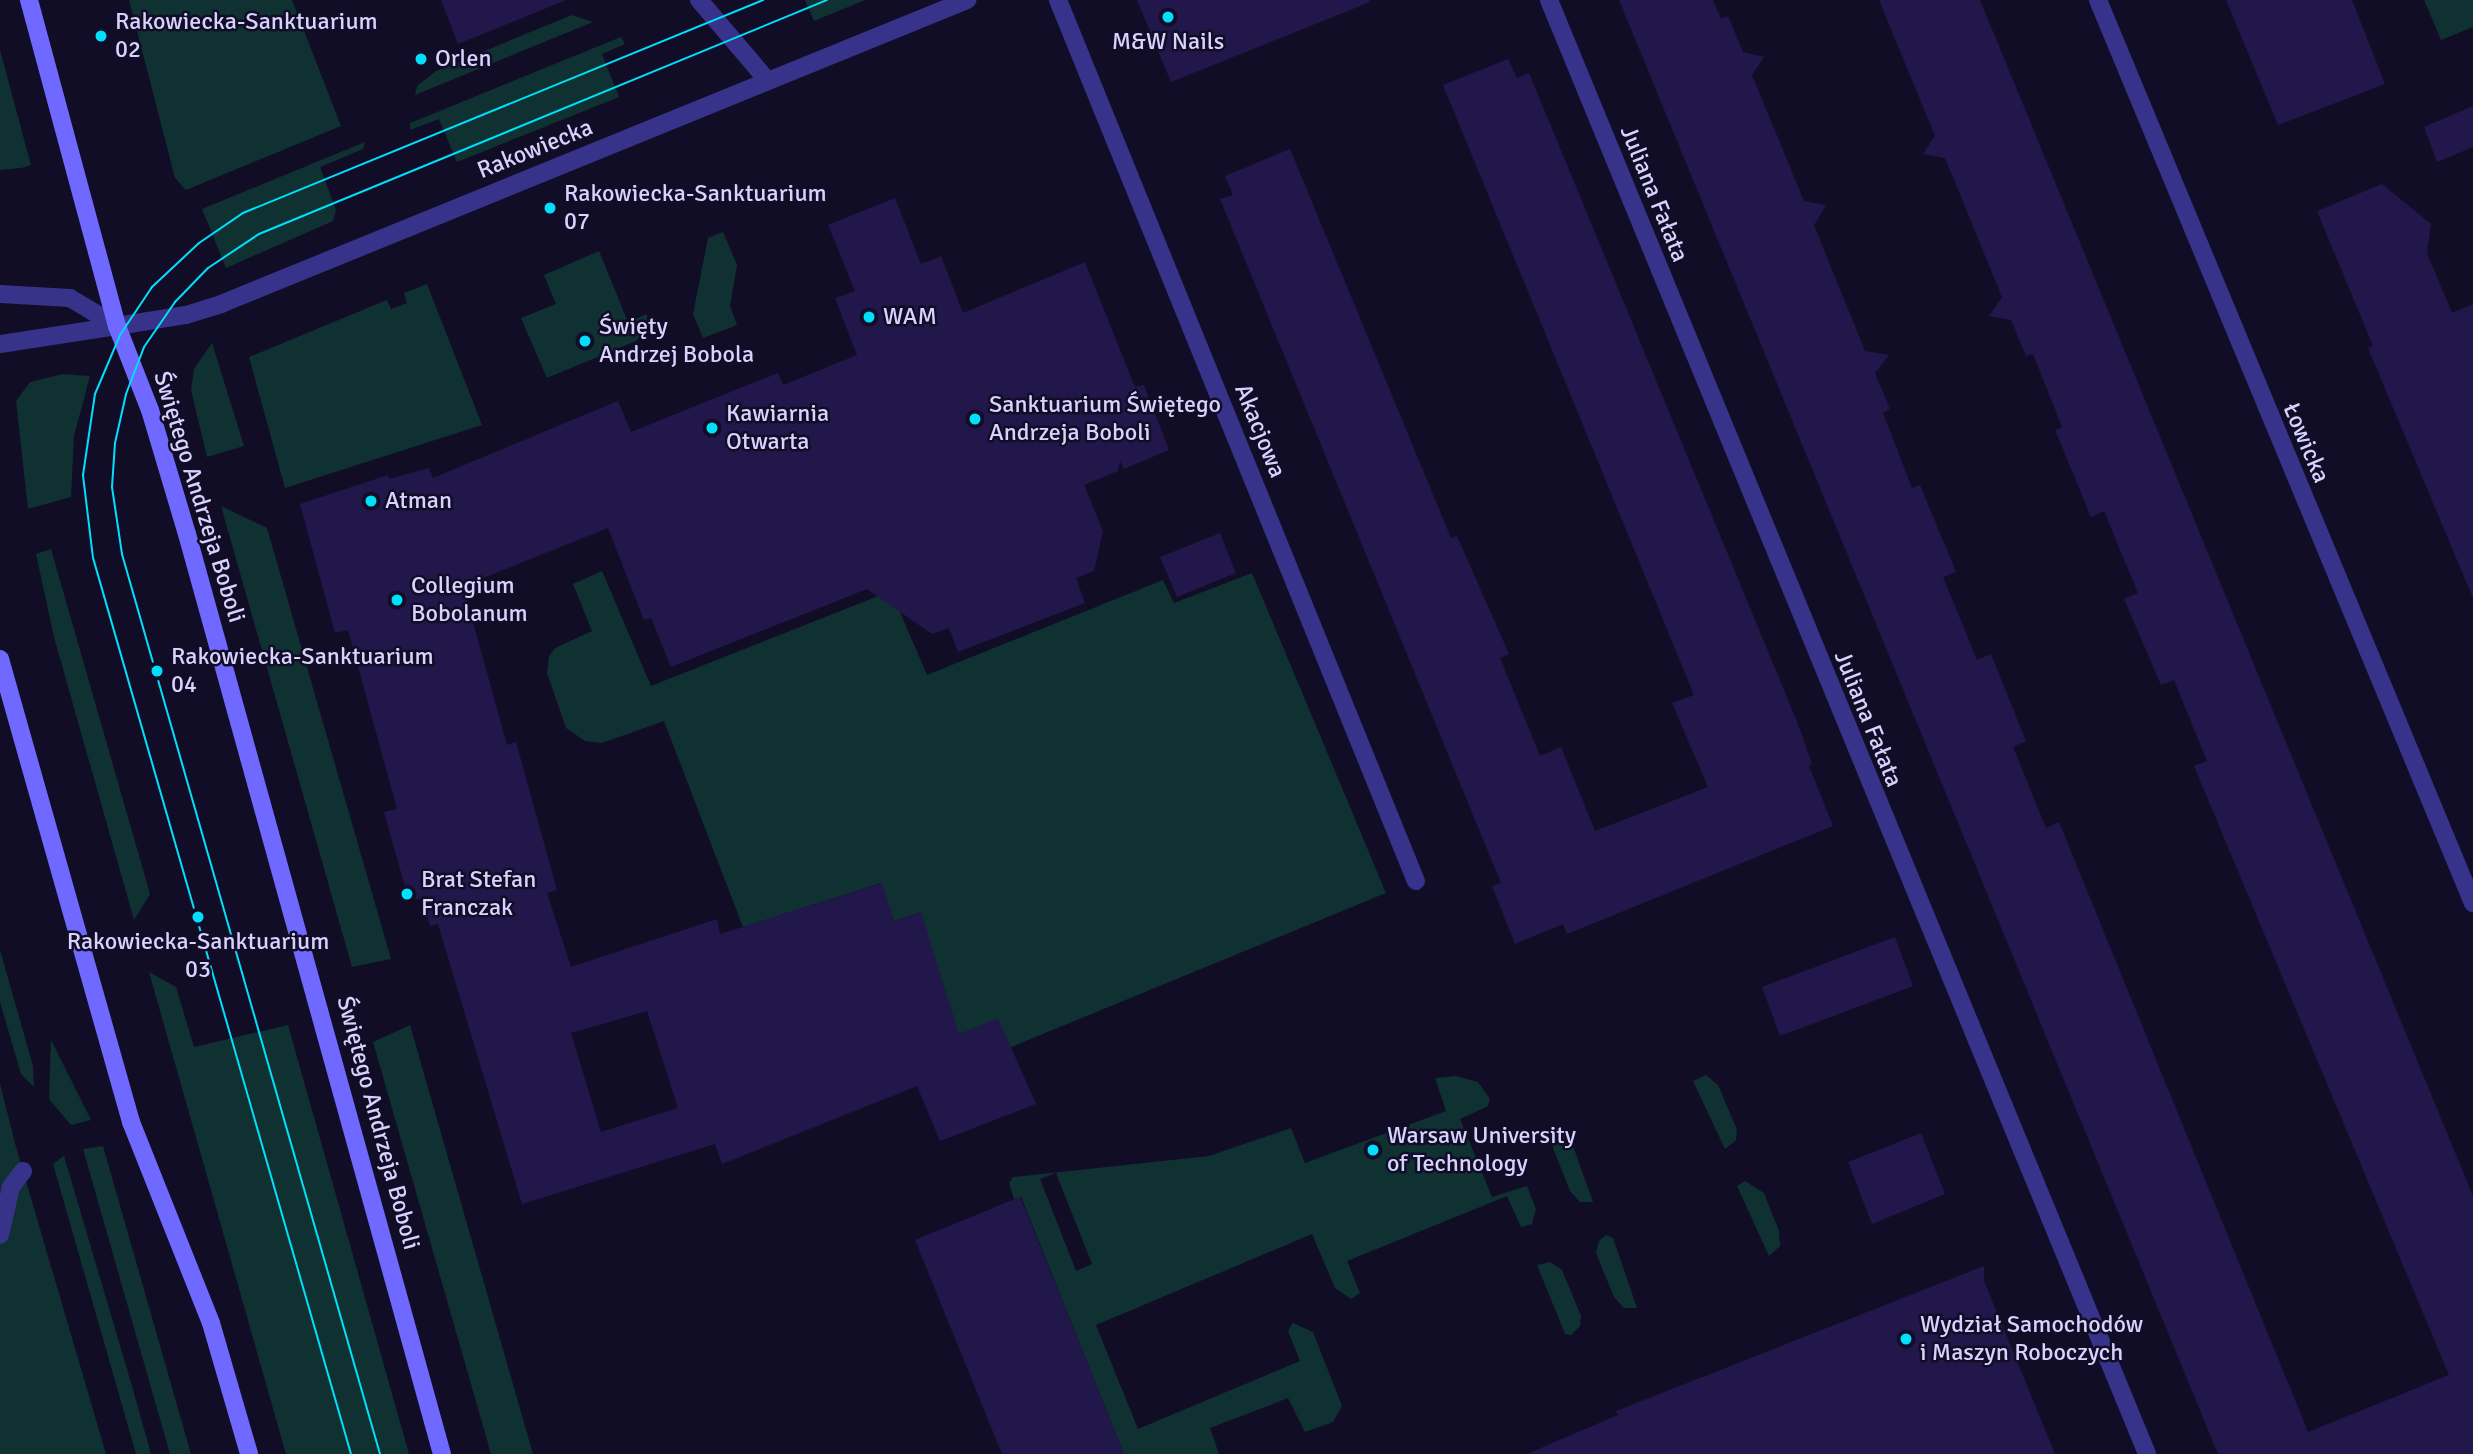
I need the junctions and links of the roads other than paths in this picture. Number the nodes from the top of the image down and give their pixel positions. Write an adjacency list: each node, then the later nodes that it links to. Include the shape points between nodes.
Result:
1 (29, 0): 9 (main road, Świętego Andrzeja Boboli)
2 (699, 0): 7 (street)
3 (967, 0): 7 (street, Rakowiecka)
4 (1058, 0): 12 (street, Akacjowa)
5 (1549, 0): 18 (street, Juliana Fałata)
6 (2098, 0): 13 (street, Łowicka)
7 (768, 81): 9 (street, Rakowiecka, via 221,304 186,315)
8 (0, 294): 9 (street, via 70,298)
9 (117, 326): 10 (street, Rakowiecka); 17 (main road, Świętego Andrzeja Boboli, via 150,410 184,522)
10 (0, 344)
11 (0, 659): 16 (main road, via 131,1122 211,1324)
12 (1416, 881)
13 (2473, 903)
14 (23, 1171): 15 (street, via 11,1187)
15 (0, 1235)
16 (248, 1454)
17 (442, 1454)
18 (2147, 1454)

